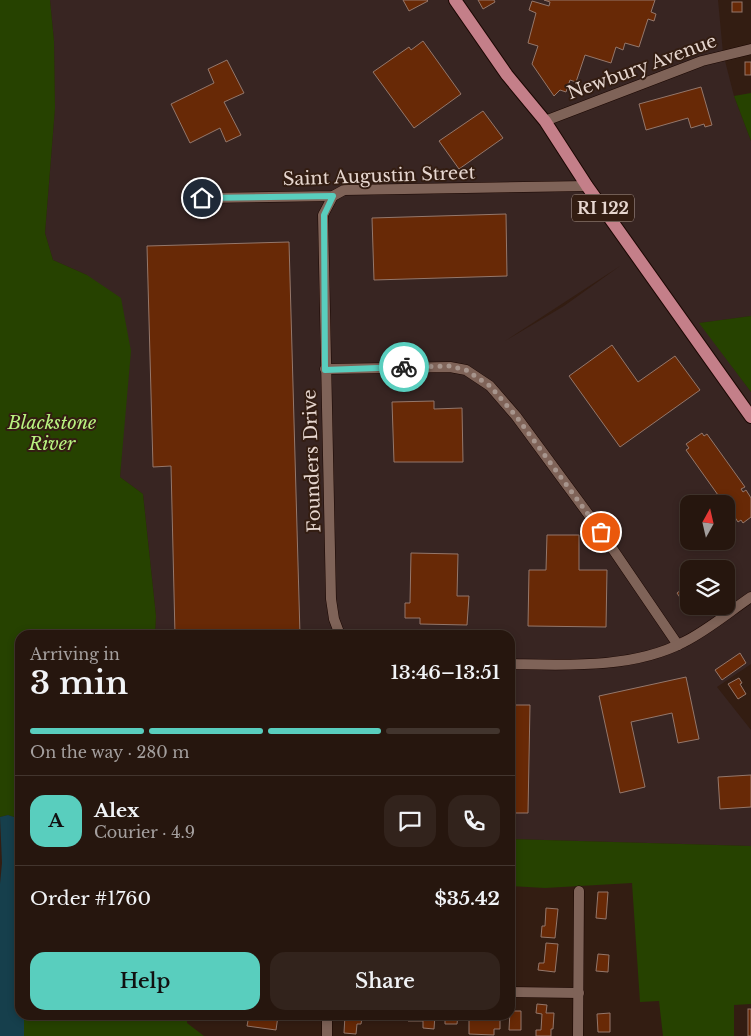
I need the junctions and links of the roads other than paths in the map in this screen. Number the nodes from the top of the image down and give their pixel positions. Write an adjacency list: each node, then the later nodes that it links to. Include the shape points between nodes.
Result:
1 (455, 0): 3 (main road, RI 122, via 507,75)
2 (751, 49): 3 (street, Newbury Avenue, via 702,61)
3 (545, 121): 4 (main road, RI 122)
4 (587, 186): 5 (street, Saint Augustin Street, via 344,190); 8 (main road, RI 122)
5 (333, 196): 6 (street, Saint Augustin Street); 7 (street, Founders Drive, via 324,215)
6 (202, 198)
7 (325, 370): 10 (street, Founders Drive, via 331,599); 11 (street, via 450,366 466,370 490,386 597,526)
8 (751, 417)
9 (751, 597): 11 (street)
10 (338, 630)
11 (678, 645): 12 (street, via 607,662)
12 (515, 664)
13 (579, 891): 15 (street)
14 (515, 992): 15 (street)
15 (579, 993): 18 (street)
16 (327, 1020): 17 (street)
17 (327, 1036)
18 (578, 1036)

